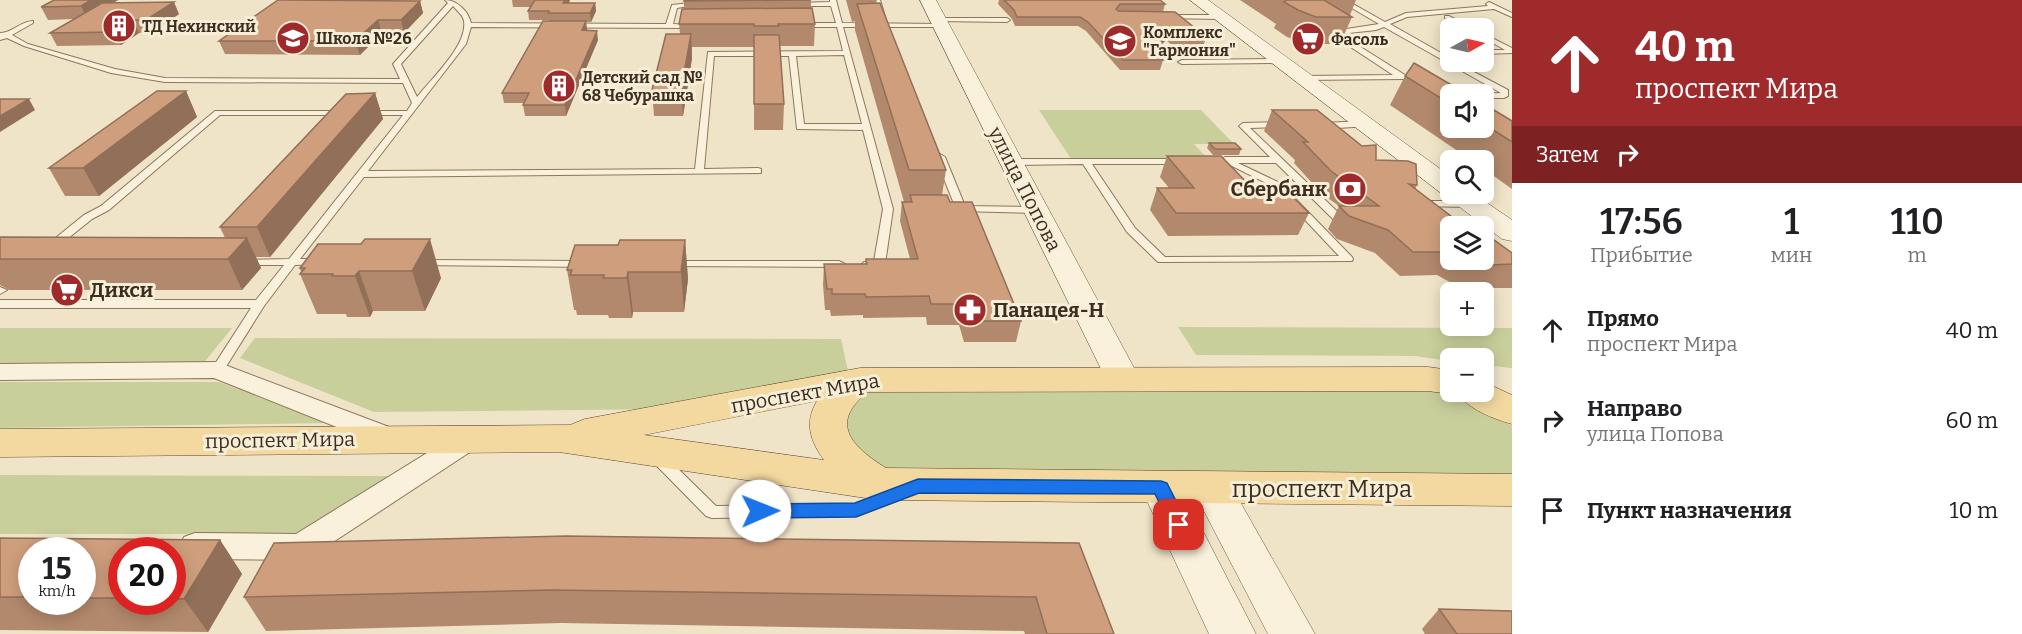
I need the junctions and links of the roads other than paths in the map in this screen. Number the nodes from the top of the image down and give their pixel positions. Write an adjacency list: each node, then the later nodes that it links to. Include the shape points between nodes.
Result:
1 (877, 0): 20 (lane)
2 (1198, 0): 13 (street)
3 (1341, 0): 16 (lane)
4 (1479, 0): 9 (lane)
5 (450, 2): 17 (lane, via 466,14); 39 (lane, via 397,64)
6 (833, 2): 8 (lane); 19 (lane)
7 (708, 3): 22 (lane, via 674,6)
8 (784, 4)
9 (1494, 7): 11 (lane); 16 (lane, via 1406,15)
10 (936, 15): 14 (lane); 20 (lane); 54 (street, улица Попова)
11 (1512, 15)
12 (1151, 17): 13 (lane)
13 (1220, 17): 35 (street)
14 (1007, 20)
15 (31, 22): 25 (lane)
16 (1383, 24): 24 (lane); 29 (lane)
17 (469, 25): 22 (lane); 43 (lane, via 464,43)
18 (794, 25): 19 (lane)
19 (839, 25): 20 (lane); 33 (lane)
20 (887, 25): 26 (lane)
21 (703, 26): 22 (lane)
22 (669, 27)
23 (1324, 28): 24 (lane)
24 (1333, 33): 38 (lane, via 1402,77)
25 (2, 36): 39 (lane, via 114,71 165,80)
26 (891, 36)
27 (1494, 41): 28 (lane)
28 (1512, 51): 31 (lane)
29 (1435, 52): 30 (lane); 34 (lane)
30 (1440, 52)
31 (1494, 52)
32 (792, 53): 33 (lane); 47 (lane, via 800,127); 57 (lane, via 711,54)
33 (847, 53): 47 (lane)
34 (1440, 55)
35 (1281, 61): 36 (lane); 38 (street)
36 (1182, 62)
37 (1470, 72): 40 (lane)
38 (1303, 78): 45 (street)
39 (405, 81): 43 (lane)
40 (1491, 84)
41 (1494, 86): 42 (lane, via 1505,92 1504,96)
42 (1494, 96)
43 (416, 103): 44 (lane)
44 (409, 113): 58 (lane); 66 (lane, via 218,113 105,208)
45 (1366, 124): 48 (lane, via 1320,126); 59 (street, via 1420,172)
46 (1296, 125): 52 (lane, via 1242,126)
47 (866, 127): 72 (lane, via 893,209 879,264)
48 (1337, 135)
49 (934, 144): 62 (lane, via 955,209)
50 (1213, 160): 51 (lane)
51 (1225, 160): 52 (lane); 55 (lane, via 1277,185 1348,259 1162,260 1131,230)
52 (1278, 160): 64 (lane)
53 (1190, 161): 55 (lane)
54 (1012, 162): 55 (lane); 62 (street, улица Попова)
55 (1086, 162)
56 (758, 171): 57 (lane)
57 (699, 172): 58 (lane)
58 (361, 174): 68 (lane)
59 (1440, 183)
60 (1440, 202): 63 (lane, via 1419,204)
61 (1473, 204): 65 (street)
62 (1036, 210): 77 (street, улица Попова)
63 (1435, 217)
64 (1340, 220)
65 (1512, 233)
66 (42, 254)
67 (233, 262): 68 (lane)
68 (291, 262): 69 (lane); 74 (lane)
69 (326, 262)
70 (408, 263): 71 (lane)
71 (596, 264)
72 (654, 264)
73 (0, 304): 74 (lane)
74 (259, 304): 75 (lane)
75 (217, 370): 76 (street); 85 (street)
76 (0, 372)
77 (1123, 379): 78 (main road, проспект Мира); 79 (main road, проспект Мира)
78 (860, 380): 84 (main road, проспект Мира); 88 (main road, via 838,399 830,412 828,428 833,443 856,470)
79 (1440, 381)
80 (1494, 389): 81 (main road)
81 (1512, 392)
82 (1493, 402): 83 (main road)
83 (1512, 411)
84 (559, 438): 86 (main road, проспект Мира); 88 (main road, проспект Мира)
85 (393, 439): 86 (main road, проспект Мира); 87 (main road, проспект Мира)
86 (470, 439): 93 (street)
87 (0, 443)
88 (899, 485): 89 (main road, проспект Мира)
89 (1161, 488): 90 (main road, проспект Мира); 95 (street)
90 (1212, 488): 91 (main road, проспект Мира); 96 (street)
91 (1512, 490)
92 (186, 546): 93 (street)
93 (301, 547): 94 (lane)
94 (337, 547)
95 (1233, 634)
96 (1292, 634)

